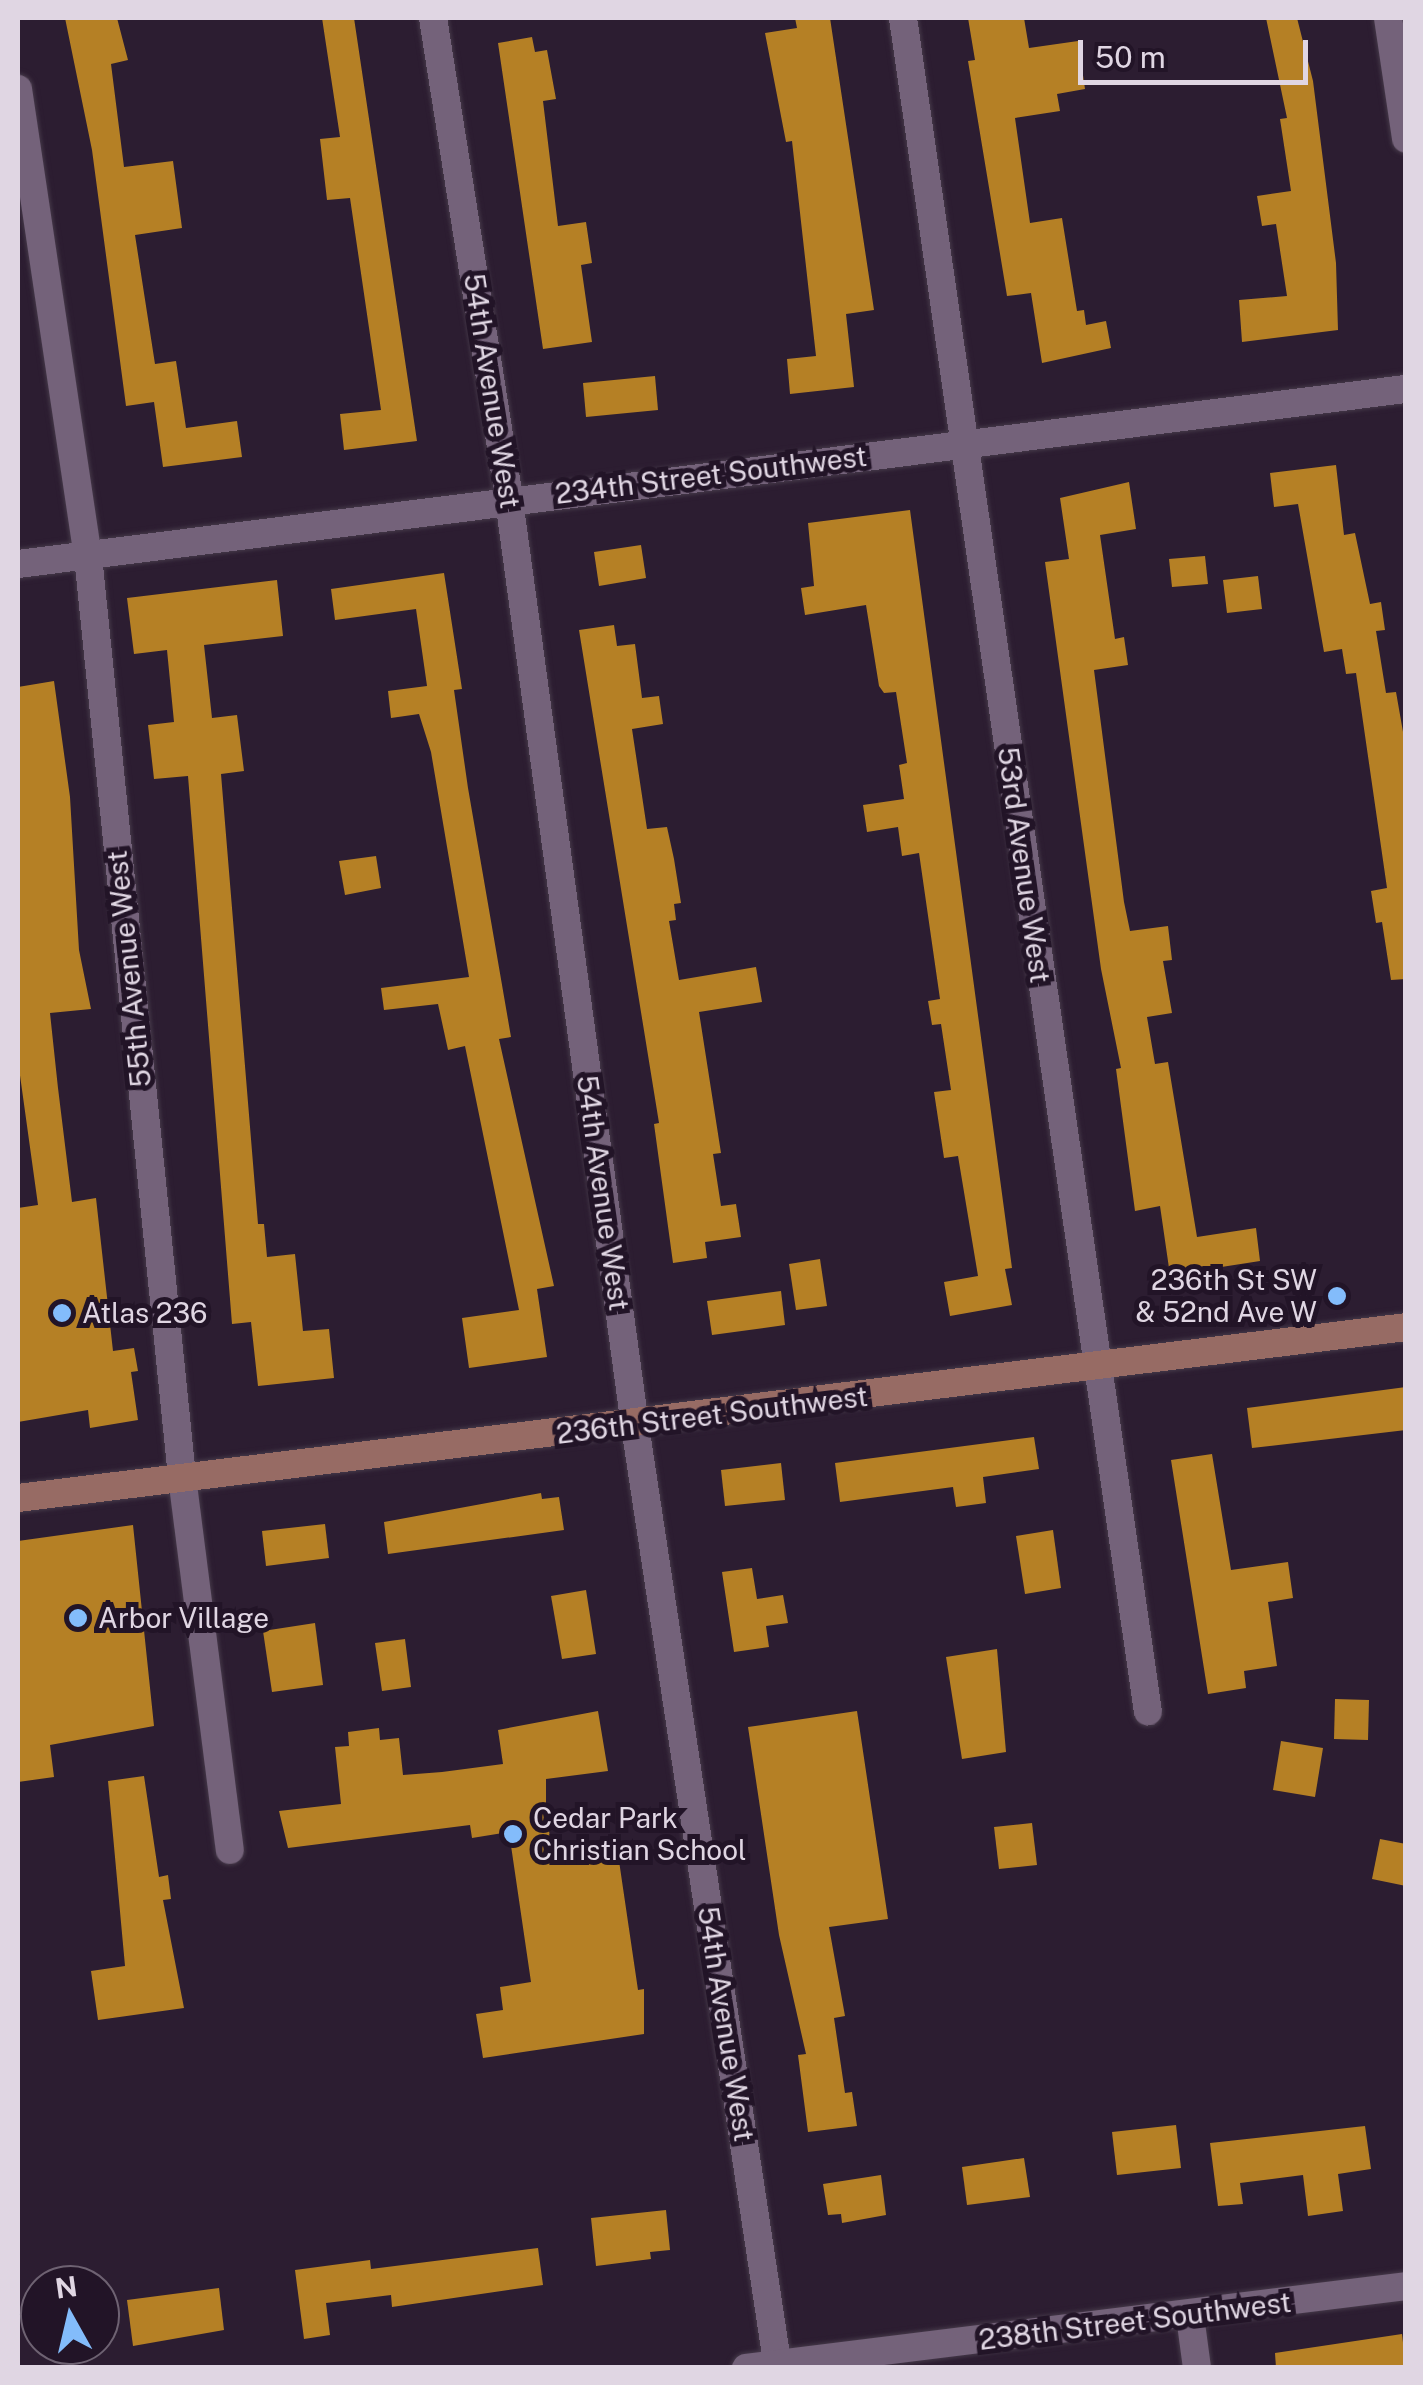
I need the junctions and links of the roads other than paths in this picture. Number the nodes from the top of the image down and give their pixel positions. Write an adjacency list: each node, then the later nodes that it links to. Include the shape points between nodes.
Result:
1 (433, 18): 8 (street, 54th Avenue West)
2 (903, 18): 7 (street, 53rd Avenue West)
3 (1388, 18): 5 (street)
4 (18, 89): 9 (street, 55th Avenue West)
5 (1406, 139)
6 (1406, 388): 7 (street, 234th Street Southwest)
7 (964, 443): 8 (street, 234th Street Southwest); 12 (street, 53rd Avenue West)
8 (509, 500): 9 (street, 234th Street Southwest); 13 (street, 54th Avenue West)
9 (88, 556): 10 (street, 234th Street Southwest); 14 (street, 55th Avenue West)
10 (18, 564)
11 (1406, 1327): 12 (main road, 236th Street Southwest)
12 (1095, 1366): 13 (main road, 236th Street Southwest); 16 (street, 53rd Avenue West)
13 (634, 1426): 14 (main road, 236th Street Southwest); 20 (street, 54th Avenue West)
14 (182, 1477): 15 (main road, 236th Street Southwest); 17 (street, 55th Avenue West)
15 (18, 1498)
16 (1148, 1711)
17 (230, 1850)
18 (1406, 2286): 19 (street, 238th Street Southwest)
19 (1190, 2316): 20 (street, 238th Street Southwest); 22 (street)
20 (778, 2366): 21 (street, 238th Street Southwest)
21 (746, 2368)
22 (1198, 2368)

